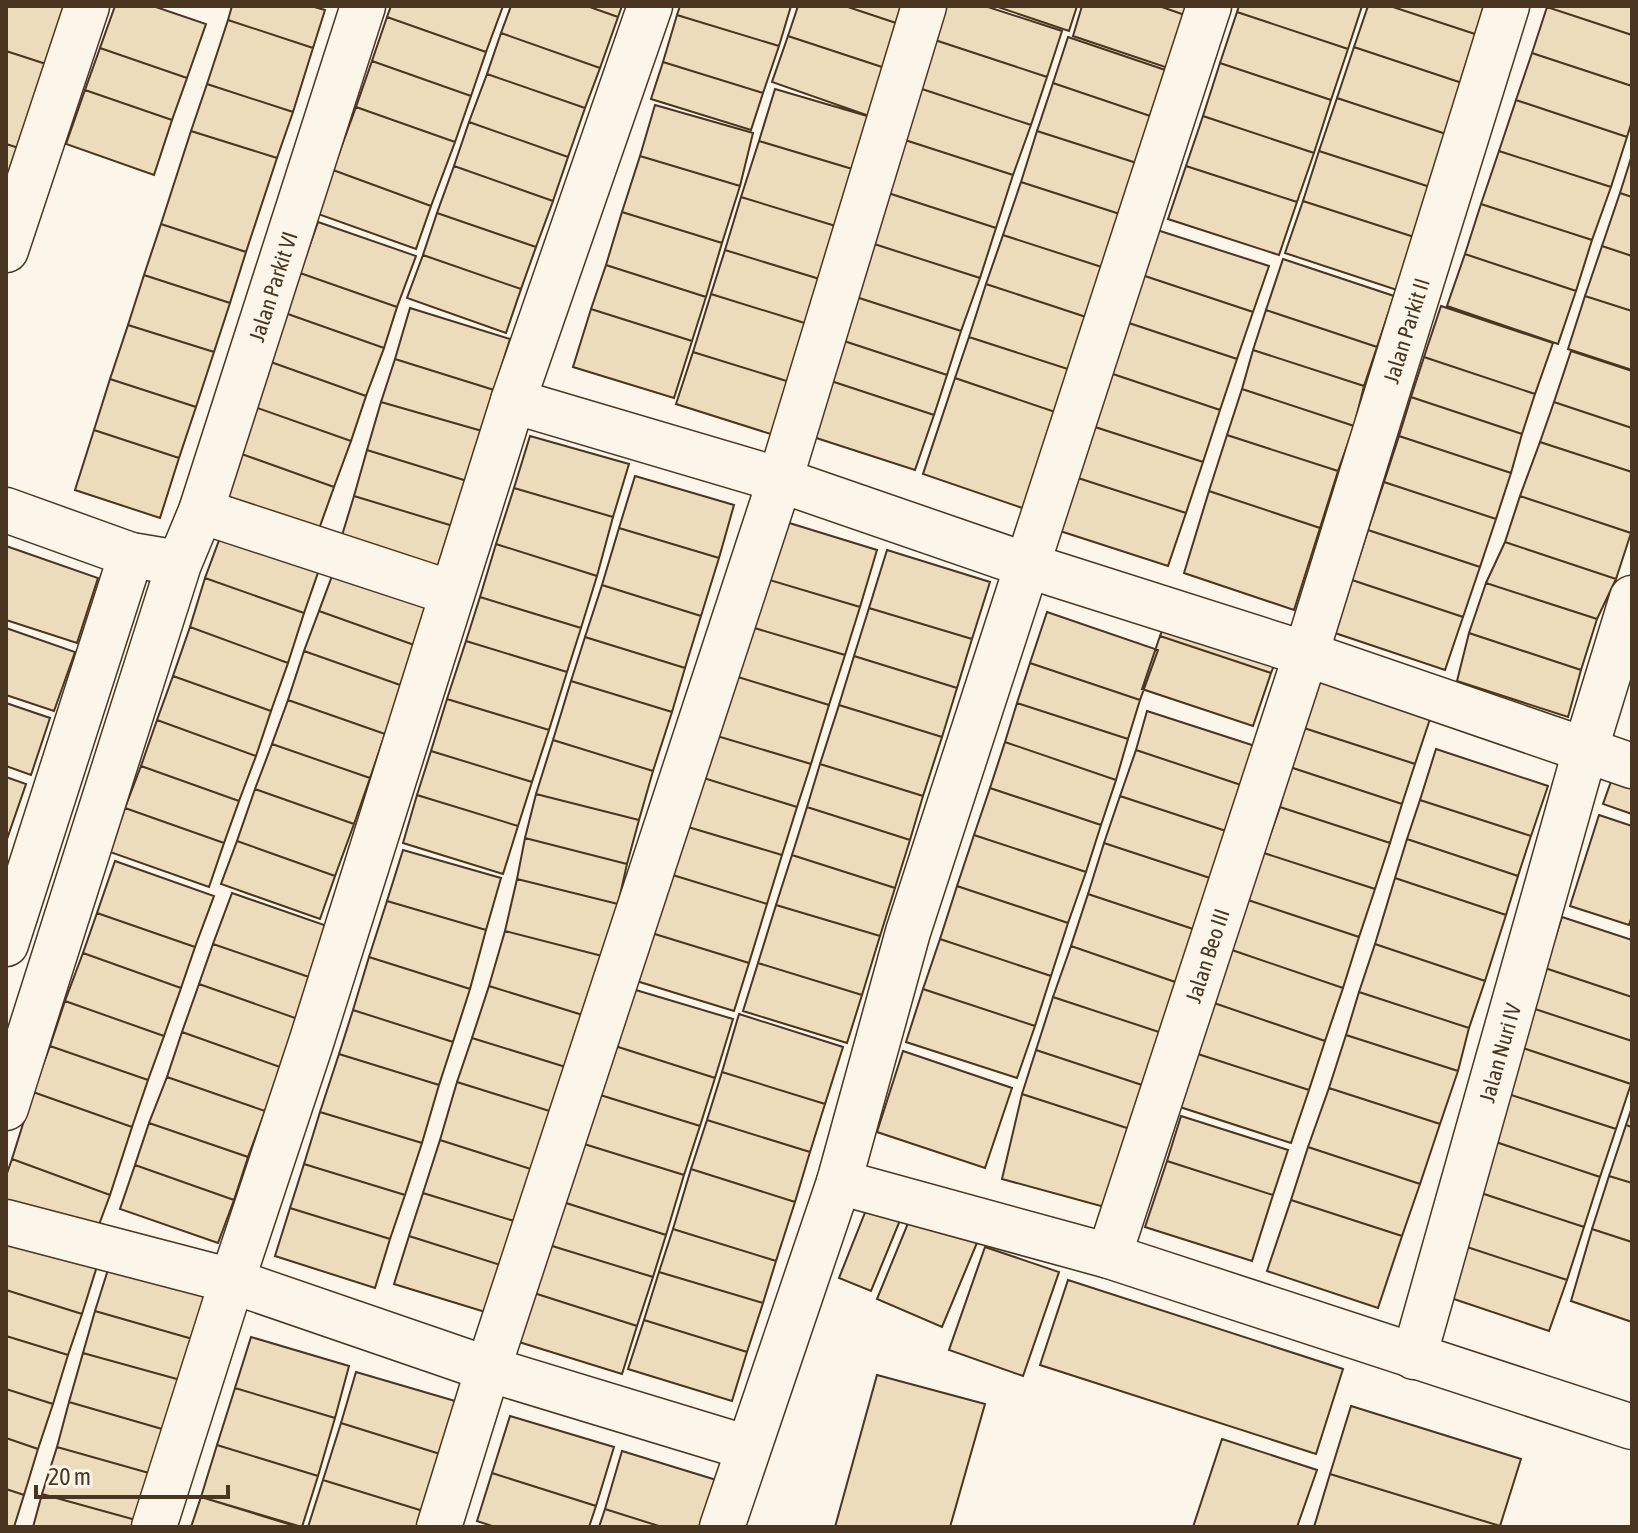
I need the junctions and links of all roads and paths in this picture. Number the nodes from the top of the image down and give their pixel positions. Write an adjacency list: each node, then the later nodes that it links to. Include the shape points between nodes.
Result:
1 (87, 6): 7 (street)
2 (363, 6): 11 (street, Jalan Parkit VI)
3 (650, 6): 8 (street)
4 (924, 6): 9 (street)
5 (1209, 6): 14 (street)
6 (1507, 6): 17 (street, Jalan Parkit II)
7 (6, 250)
8 (513, 401): 9 (street); 15 (street)
9 (780, 480): 14 (street); 29 (street)
10 (6, 510): 12 (street)
11 (201, 511): 13 (street, Jalan Parkit VI); 15 (street)
12 (131, 555): 13 (street); 20 (street)
13 (179, 564): 21 (street, Jalan Parkit VI)
14 (1026, 565): 17 (street); 24 (street, via 908,932)
15 (451, 593): 27 (street)
16 (1632, 598): 18 (street, Jalan Nuri IV)
17 (1306, 654): 18 (street); 26 (street, Jalan Beo III)
18 (1585, 751): 19 (street); 28 (street, Jalan Nuri IV)
19 (1632, 766)
20 (35, 856): 21 (street); 22 (street)
21 (80, 873): 23 (street, Jalan Parkit VI)
22 (6, 944)
23 (6, 1108)
24 (839, 1182): 26 (street); 31 (street)
25 (6, 1222): 27 (street)
26 (1109, 1256): 28 (street)
27 (232, 1281): 29 (street); 32 (street)
28 (1414, 1357): 30 (street)
29 (488, 1369): 31 (street); 33 (street)
30 (1632, 1427)
31 (748, 1448): 34 (street)
32 (154, 1527)
33 (439, 1527)
34 (722, 1527)

